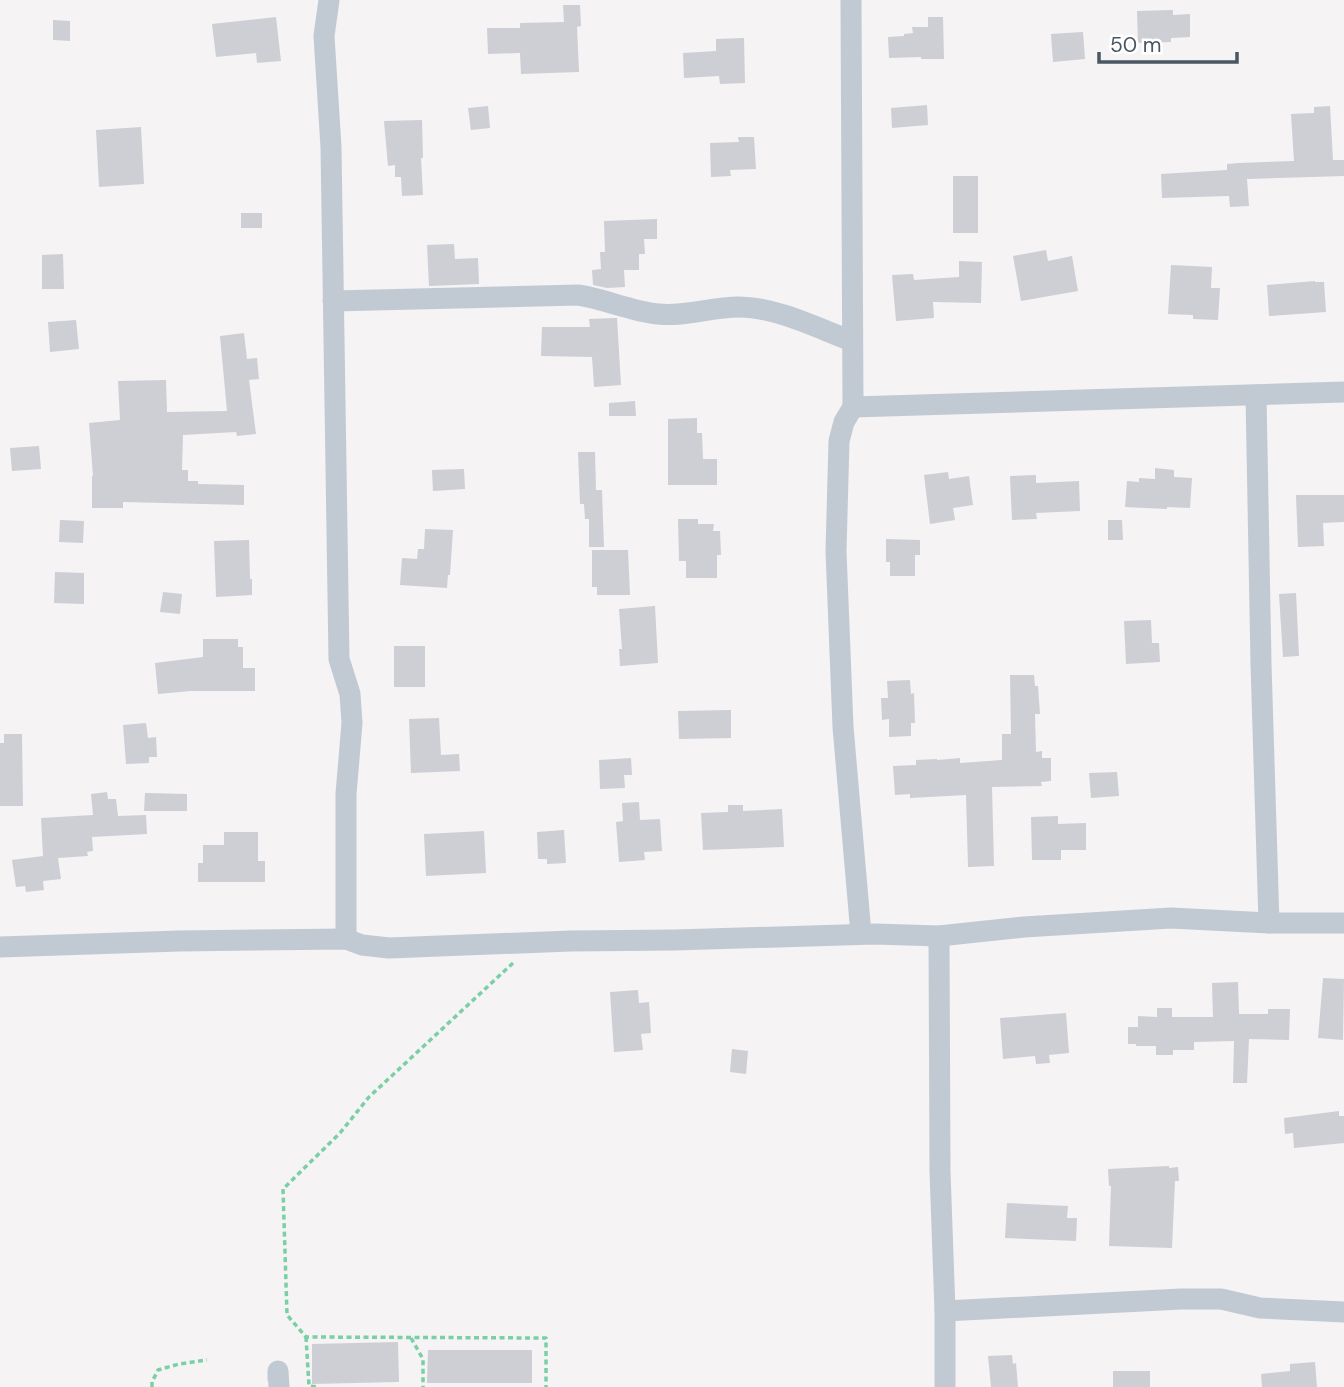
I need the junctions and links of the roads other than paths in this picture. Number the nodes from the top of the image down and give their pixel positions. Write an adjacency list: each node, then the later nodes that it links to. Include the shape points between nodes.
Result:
1 (329, 0): 3 (street, via 324,36)
2 (851, 0): 4 (street)
3 (333, 300): 4 (street, via 578,295 658,314 758,307); 12 (street, via 339,659 352,723 346,794)
4 (852, 341): 7 (street)
5 (1344, 392): 6 (street)
6 (1256, 395): 7 (street); 8 (street)
7 (853, 407): 10 (street, via 839,441 836,551 842,727)
8 (1269, 923): 9 (street); 11 (street, via 1171,918)
9 (1344, 923)
10 (862, 934): 11 (street); 12 (street, via 389,948)
11 (939, 936): 14 (street)
12 (346, 940): 13 (street)
13 (0, 947)
14 (945, 1311): 15 (street, via 1221,1299 1260,1308); 16 (street)
15 (1344, 1312)
16 (946, 1387)

